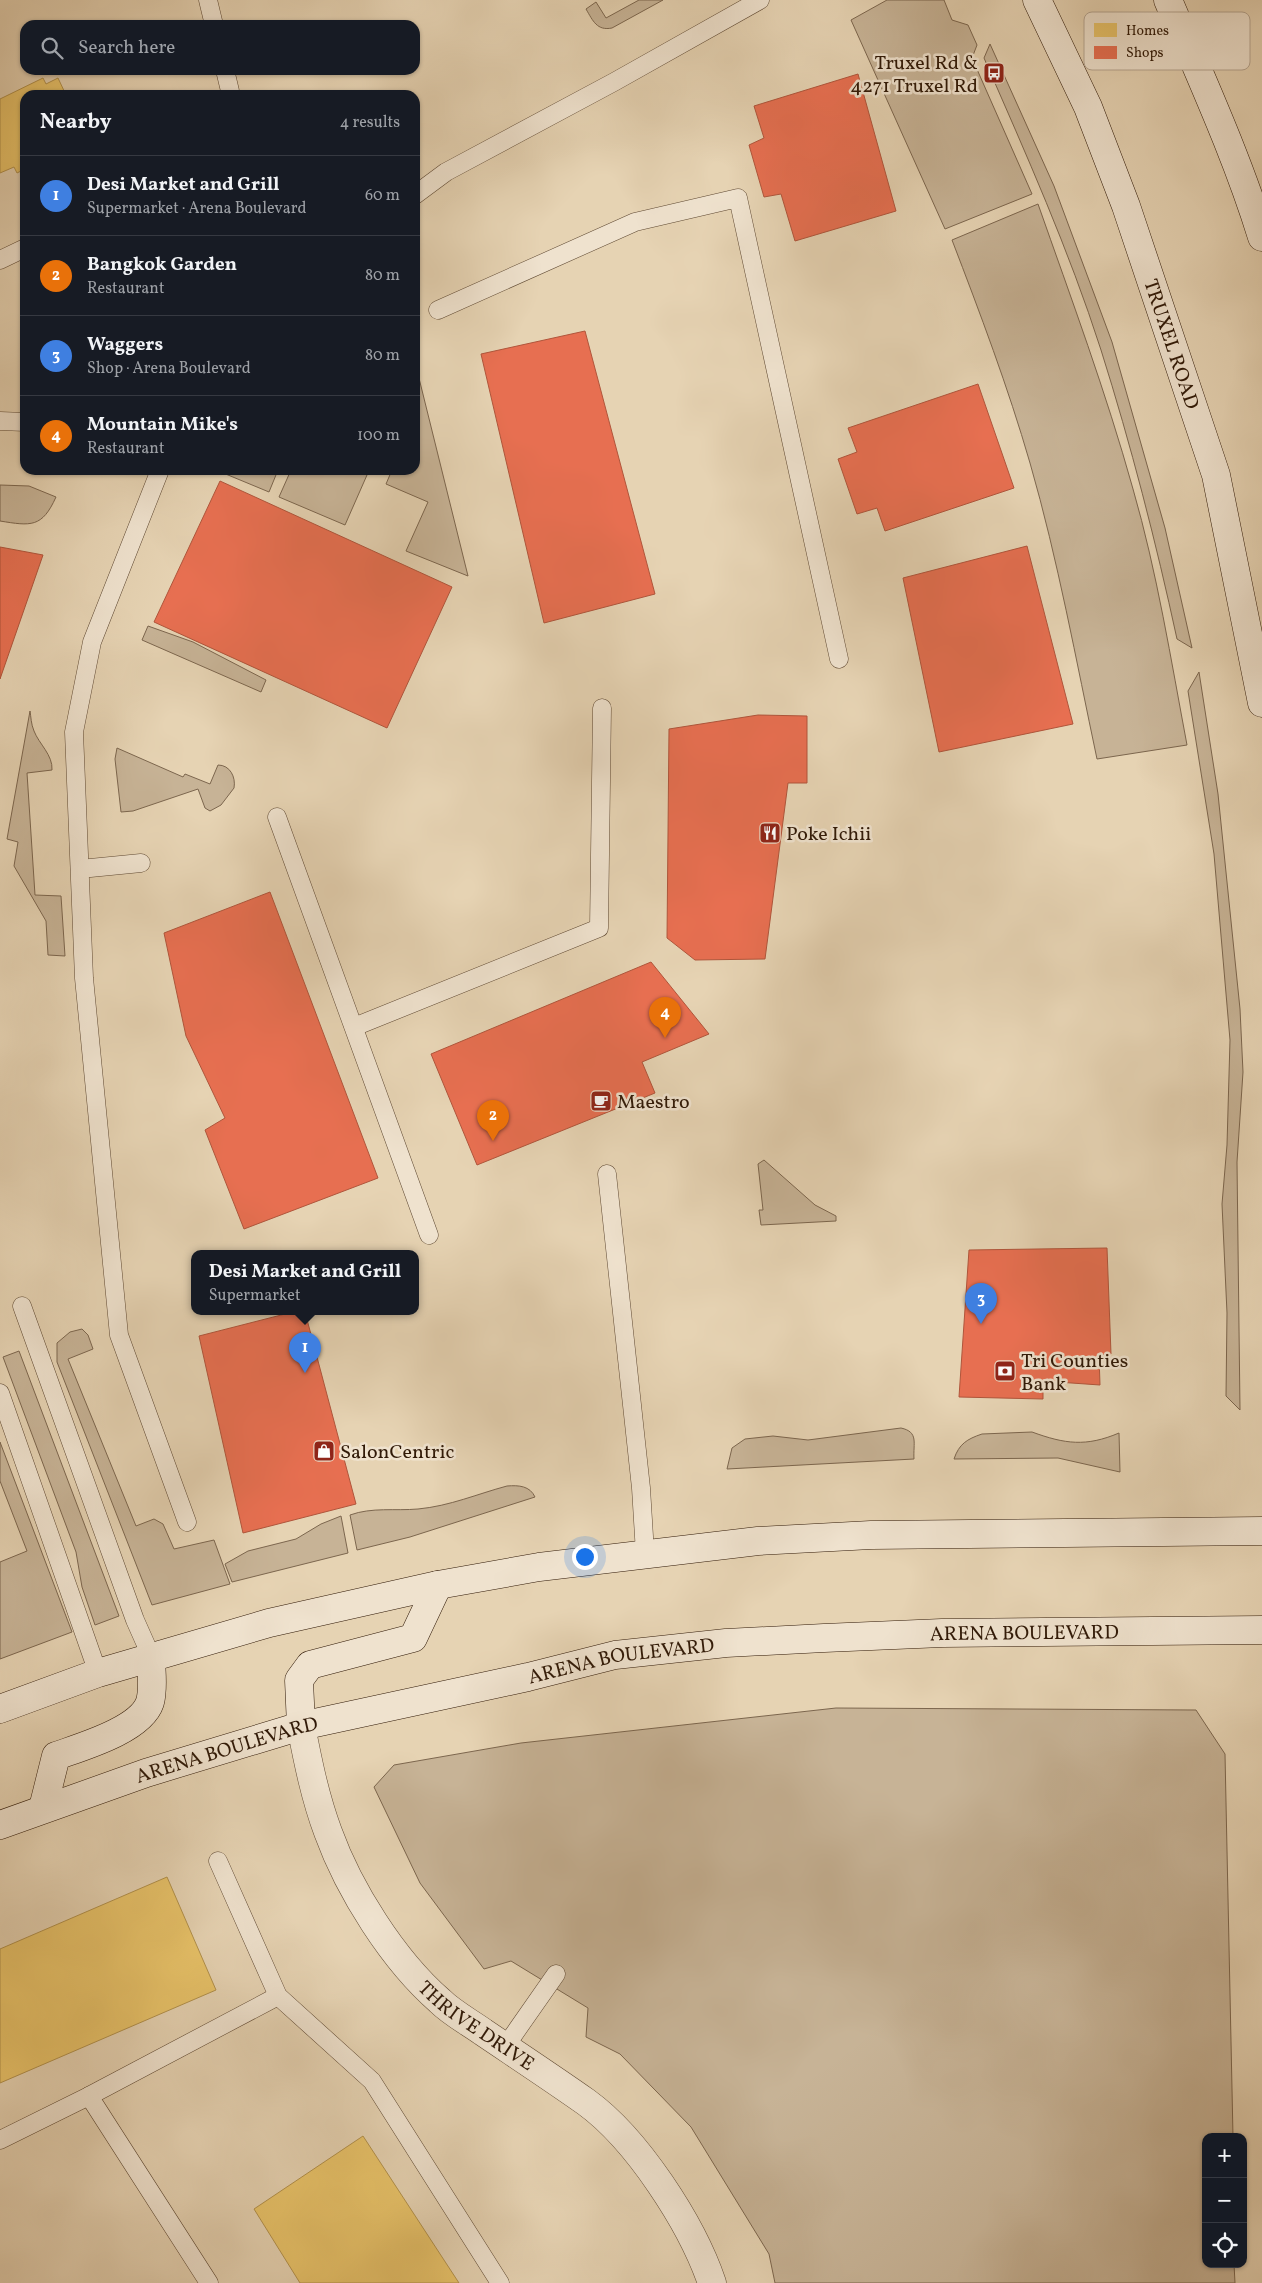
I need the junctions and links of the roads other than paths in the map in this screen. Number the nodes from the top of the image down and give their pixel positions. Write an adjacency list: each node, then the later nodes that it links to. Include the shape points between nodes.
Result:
1 (208, 0): 6 (lane)
2 (760, 0): 10 (lane, via 446,172)
3 (1037, 0): 19 (main road, TRUXEL ROAD, via 1088,107 1126,206 1216,474)
4 (1168, 0): 5 (main road)
5 (1173, 12)
6 (213, 20)
7 (1197, 70): 11 (main road)
8 (226, 75): 9 (lane)
9 (230, 90)
10 (420, 191)
11 (1262, 236)
12 (20, 250): 13 (lane)
13 (0, 260)
14 (438, 310): 18 (lane, via 635,222 738,198)
15 (0, 421): 16 (lane)
16 (20, 422)
17 (158, 475): 23 (lane, via 92,642 74,732)
18 (839, 659)
19 (1262, 702)
20 (602, 708): 24 (lane, via 599,928)
21 (277, 817): 24 (lane)
22 (141, 863): 23 (lane)
23 (80, 869): 29 (lane, via 84,978 119,1335)
24 (354, 1027): 26 (lane)
25 (606, 1174): 31 (lane, via 641,1488)
26 (429, 1235)
27 (22, 1306): 34 (lane, via 135,1620)
28 (0, 1393): 35 (lane)
29 (187, 1522)
30 (1262, 1531): 31 (main road, via 871,1535 758,1541)
31 (645, 1553): 32 (main road, via 522,1569)
32 (438, 1585): 34 (main road, via 269,1623); 37 (main road, THRIVE DRIVE, via 413,1638 310,1665 299,1680)
33 (1262, 1630): 37 (main road, ARENA BOULEVARD, via 932,1634 726,1643 615,1655)
34 (151, 1656): 35 (main road); 38 (main road, via 151,1693 144,1714 110,1736 56,1756)
35 (98, 1672): 36 (main road)
36 (0, 1709)
37 (301, 1726): 38 (main road, ARENA BOULEVARD); 43 (main road, THRIVE DRIVE, via 312,1779 329,1834 362,1901 410,1969 440,2002)
38 (43, 1808): 39 (main road, ARENA BOULEVARD)
39 (0, 1825)
40 (218, 1861): 42 (lane)
41 (556, 1974): 43 (lane)
42 (278, 1996): 44 (lane); 47 (lane, via 372,2081)
43 (505, 2047): 48 (main road, THRIVE DRIVE, via 587,2104 640,2154 676,2209)
44 (89, 2096): 45 (lane); 46 (lane)
45 (0, 2140)
46 (209, 2283)
47 (500, 2283)
48 (712, 2283)

